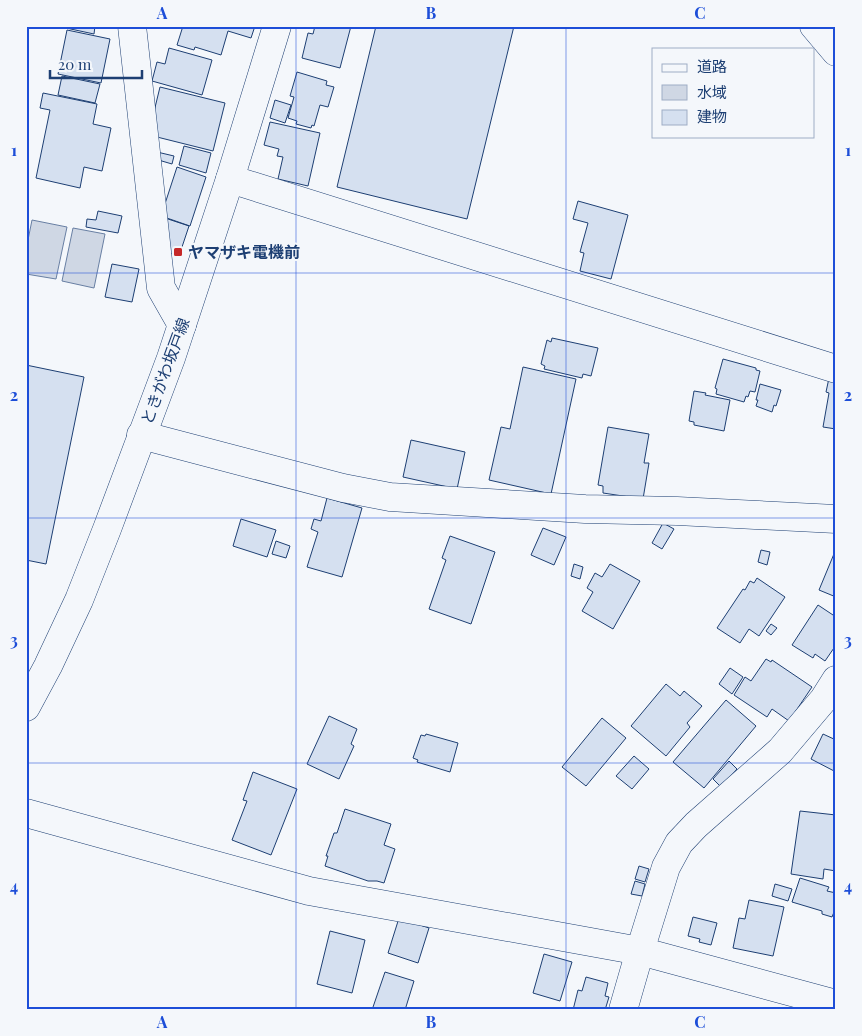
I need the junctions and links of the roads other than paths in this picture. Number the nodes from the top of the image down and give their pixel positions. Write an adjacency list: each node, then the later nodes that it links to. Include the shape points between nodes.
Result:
1 (132, 26): 6 (street, via 161,288)
2 (277, 26): 5 (street, ときがわ坂戸線)
3 (814, 26): 4 (street)
4 (836, 52)
5 (230, 179): 6 (street, ときがわ坂戸線); 7 (street)
6 (182, 325): 8 (street, ときがわ坂戸線)
7 (836, 369)
8 (141, 436): 9 (street, via 390,497); 11 (street, ときがわ坂戸線, via 79,600)
9 (836, 519)
10 (836, 680): 13 (street, via 780,751 679,843 666,867)
11 (26, 707)
12 (26, 813): 13 (street, via 309,891)
13 (640, 951): 14 (street); 15 (street)
14 (836, 1004)
15 (623, 1010)

